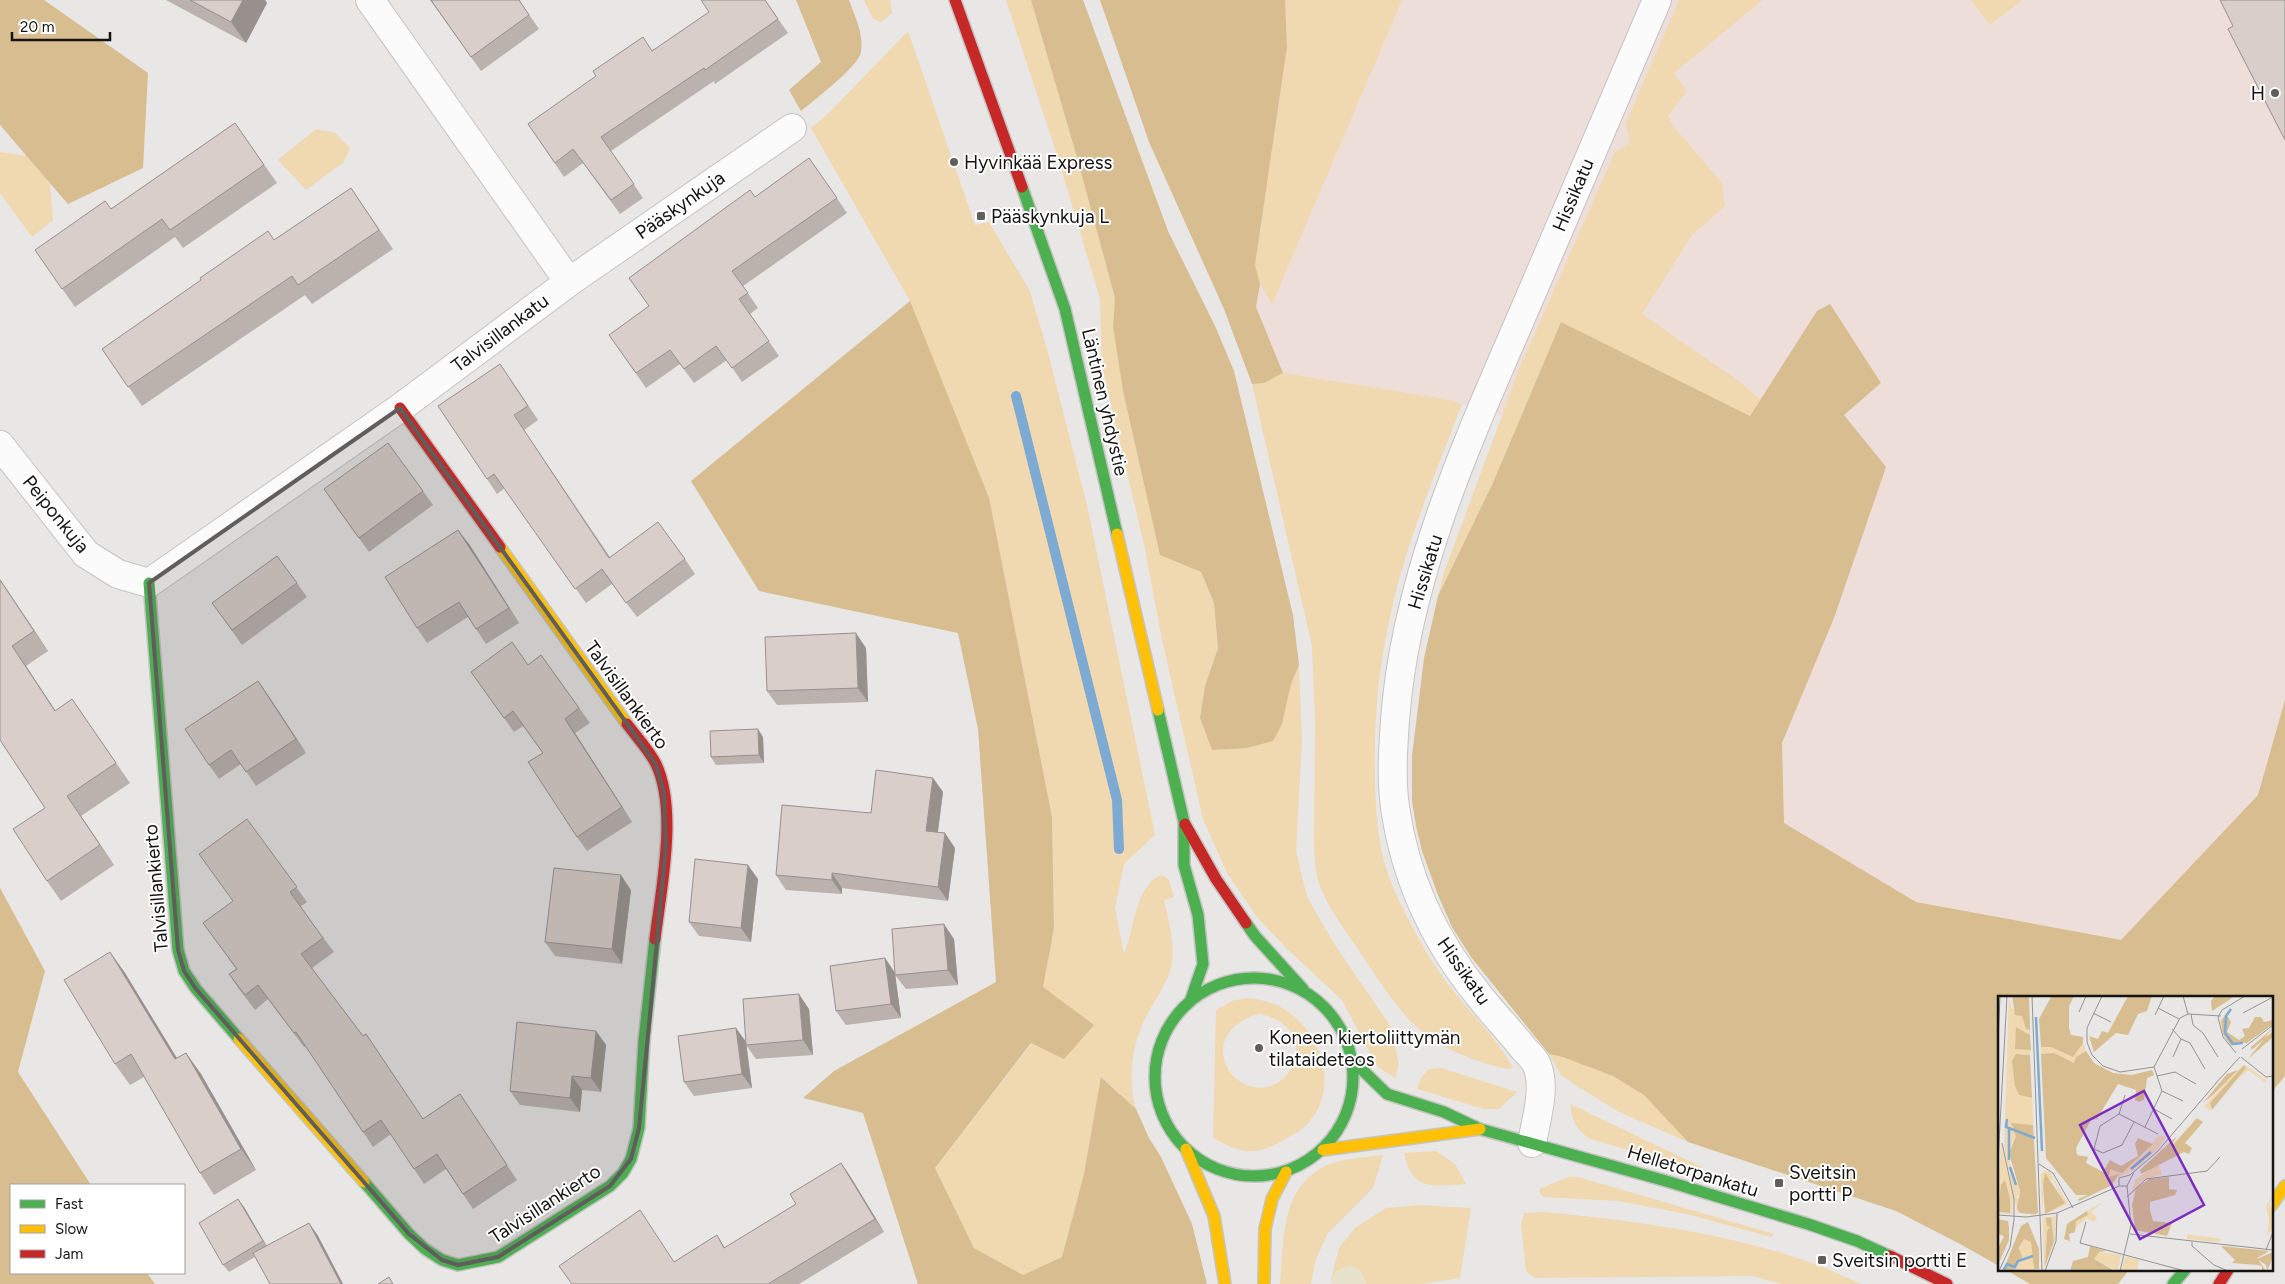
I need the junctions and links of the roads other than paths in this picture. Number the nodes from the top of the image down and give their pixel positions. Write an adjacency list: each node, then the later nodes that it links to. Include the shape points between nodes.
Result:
1 (371, 0): 5 (street, Talvisillankatu)
2 (954, 0): 9 (street, Läntinen yhdystie, via 1066,309)
3 (1657, 0): 14 (street, Hissikatu, via 1489,392 1448,497 1417,593 1397,702 1393,753 1394,805 1404,853 1420,903 1447,951 1480,997 1536,1064 1541,1086)
4 (792, 128): 5 (street, Pääskynkuja)
5 (569, 282): 6 (street, Talvisillankatu)
6 (400, 408): 8 (street, Talvisillankatu); 8 (street, Talvisillankierto, via 656,764 664,793 666,848 644,1040 638,1128 631,1159 610,1186 498,1257 458,1265 425,1249 209,1004 184,971 177,941)
7 (0, 445): 8 (street, Peiponkuja, via 86,554 118,574)
8 (149, 582)
9 (1184, 822): 10 (street, Läntinen yhdystie, via 1216,879 1255,936); 11 (street, Läntinen yhdystie, via 1184,865 1198,915 1203,964)
10 (1305, 992): 11 (street, via 1286,982 1248,978 1232,979); 12 (street, via 1325,1010 1341,1033)
11 (1190, 999): 15 (street, via 1175,1017 1161,1043 1155,1067 1156,1092 1162,1112 1172,1133)
12 (1351, 1059): 13 (street, Helletorpankatu, via 1387,1094 1444,1112); 16 (street, via 1353,1085 1348,1108 1338,1130)
13 (1480, 1129): 14 (street, Helletorpankatu); 16 (street, Helletorpankatu)
14 (1532, 1143): 24 (street, Helletorpankatu, via 1833,1233)
15 (1186, 1149): 17 (street, via 1208,1165 1243,1176); 22 (street, via 1214,1216)
16 (1323, 1150): 17 (street)
17 (1286, 1172): 23 (street, via 1272,1199 1265,1229)
18 (2285, 1186): 19 (street)
19 (2272, 1205)
20 (2183, 1272): 25 (street)
21 (2227, 1272): 26 (street)
22 (1225, 1284)
23 (1264, 1284)
24 (1947, 1284)
25 (2173, 1284)
26 (2219, 1284)

